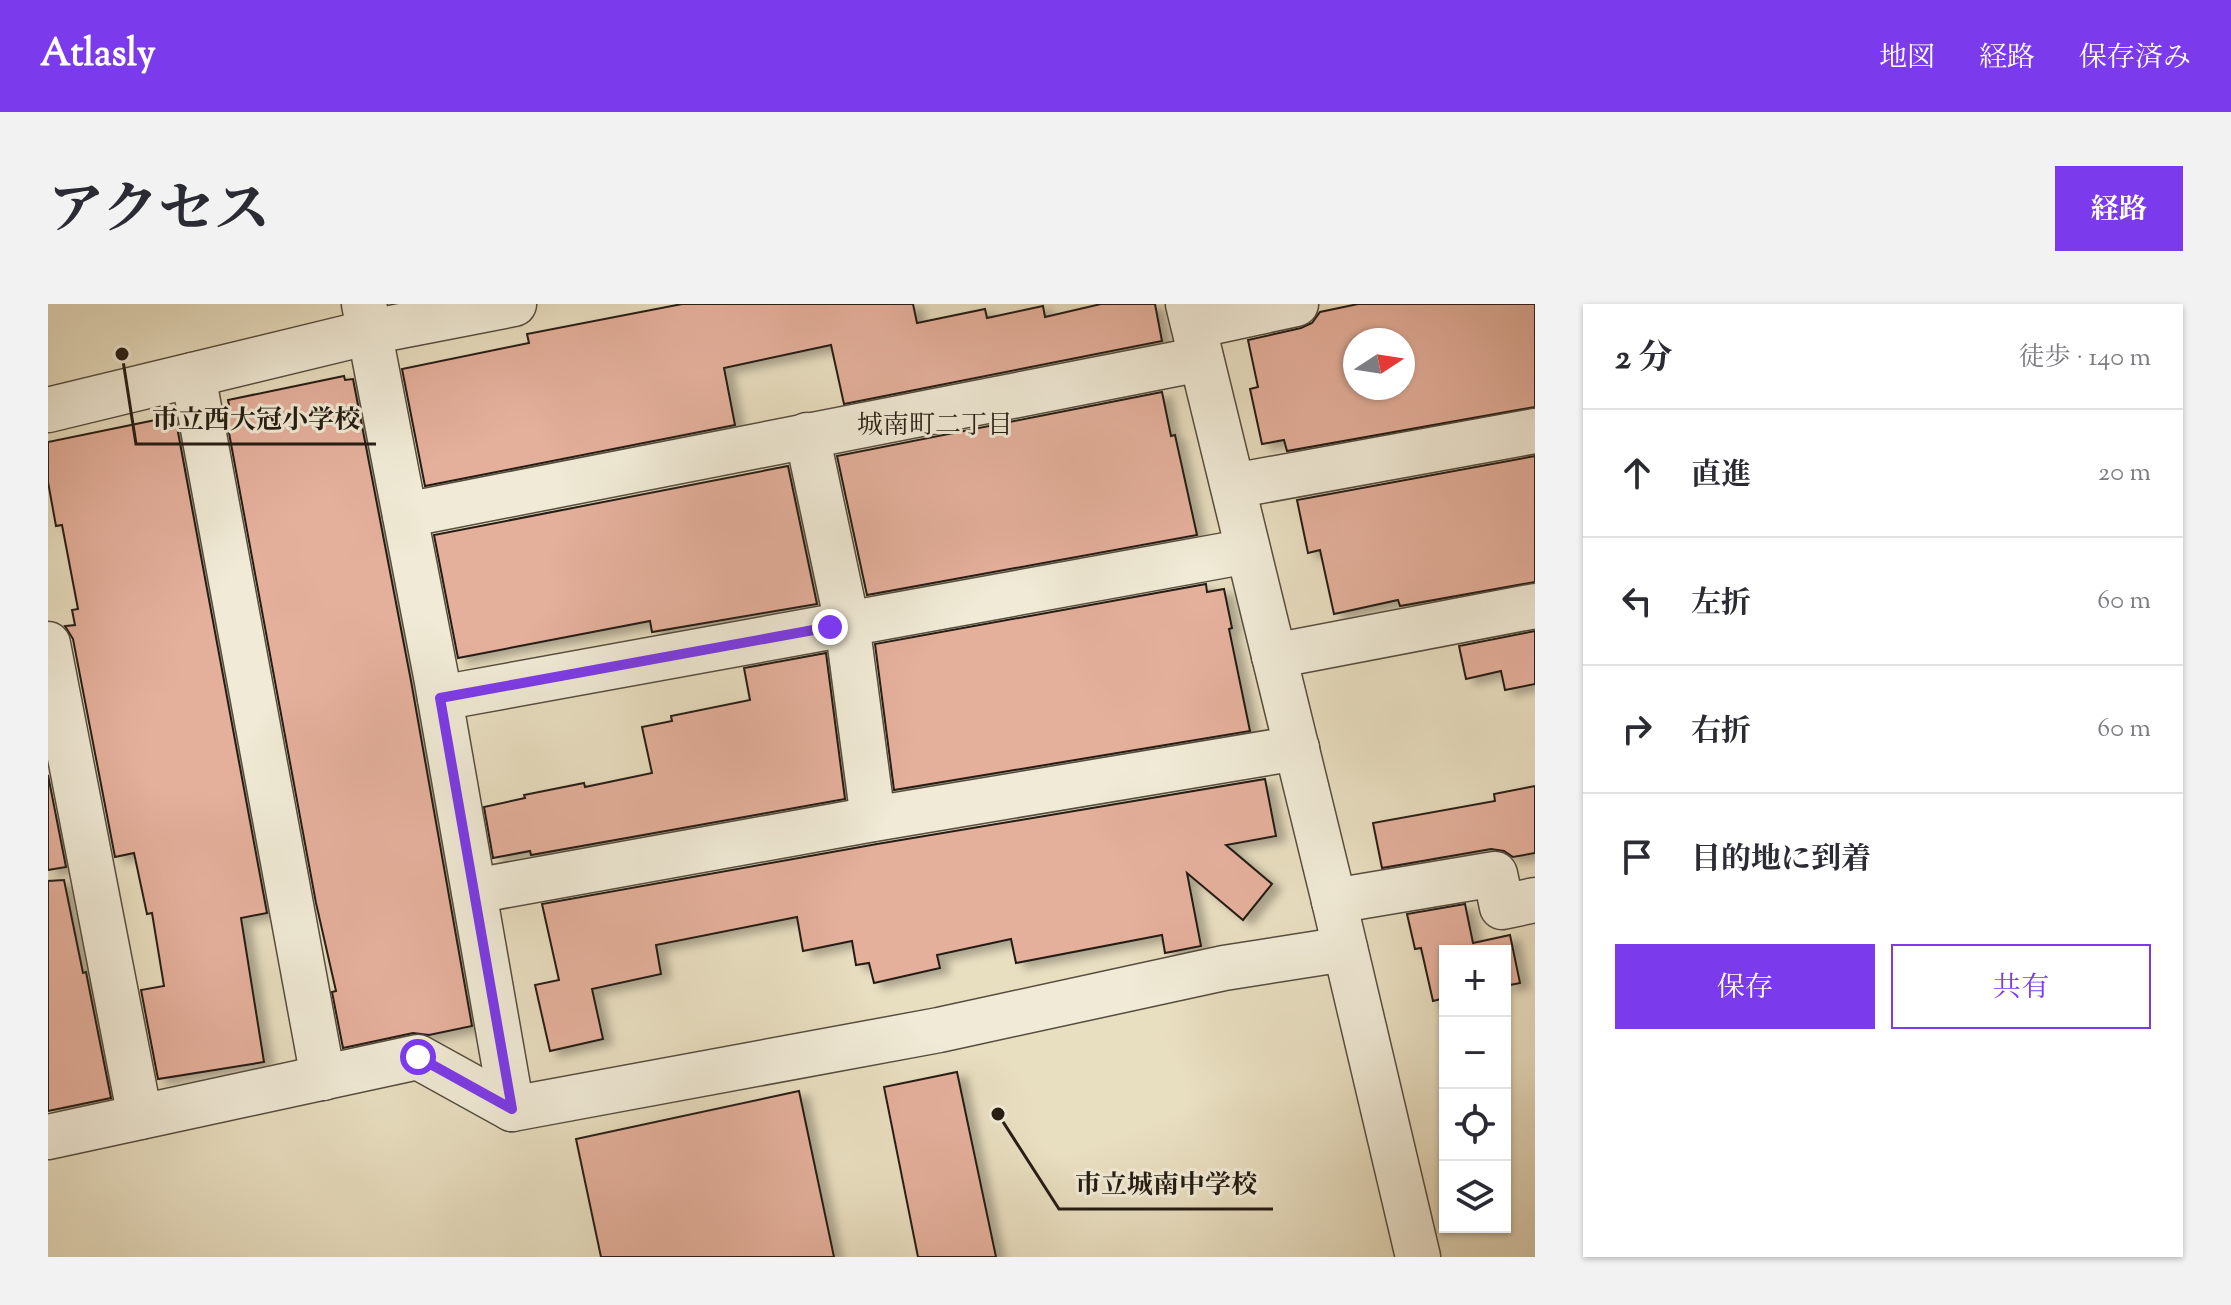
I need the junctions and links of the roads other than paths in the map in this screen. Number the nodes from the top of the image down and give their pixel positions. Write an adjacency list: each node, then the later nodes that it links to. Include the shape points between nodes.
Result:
1 (514, 304): 3 (street)
2 (1296, 304): 4 (street)
3 (367, 318): 5 (street); 10 (street)
4 (1194, 330): 8 (street); 9 (street)
5 (193, 375): 6 (street); 23 (street)
6 (48, 410)
7 (1535, 431): 9 (street)
8 (807, 435): 10 (street); 13 (street)
9 (1233, 486): 11 (street)
10 (405, 515): 16 (street)
11 (1248, 551): 13 (street); 15 (street)
12 (1535, 606): 15 (street)
13 (847, 623): 16 (street); 18 (street)
14 (48, 644): 25 (street)
15 (1274, 656): 17 (street)
16 (440, 698): 19 (street)
17 (1297, 748): 18 (street); 21 (street)
18 (873, 819): 19 (street)
19 (474, 891): 24 (street)
20 (1535, 900): 21 (street, via 1502,907 1495,874)
21 (1334, 901): 22 (street)
22 (1345, 949): 24 (street, via 1224,968 939,1030); 27 (street)
23 (323, 1078): 24 (street, via 418,1057); 25 (street)
24 (512, 1109)
25 (140, 1117): 26 (street)
26 (48, 1137)
27 (1418, 1257)

